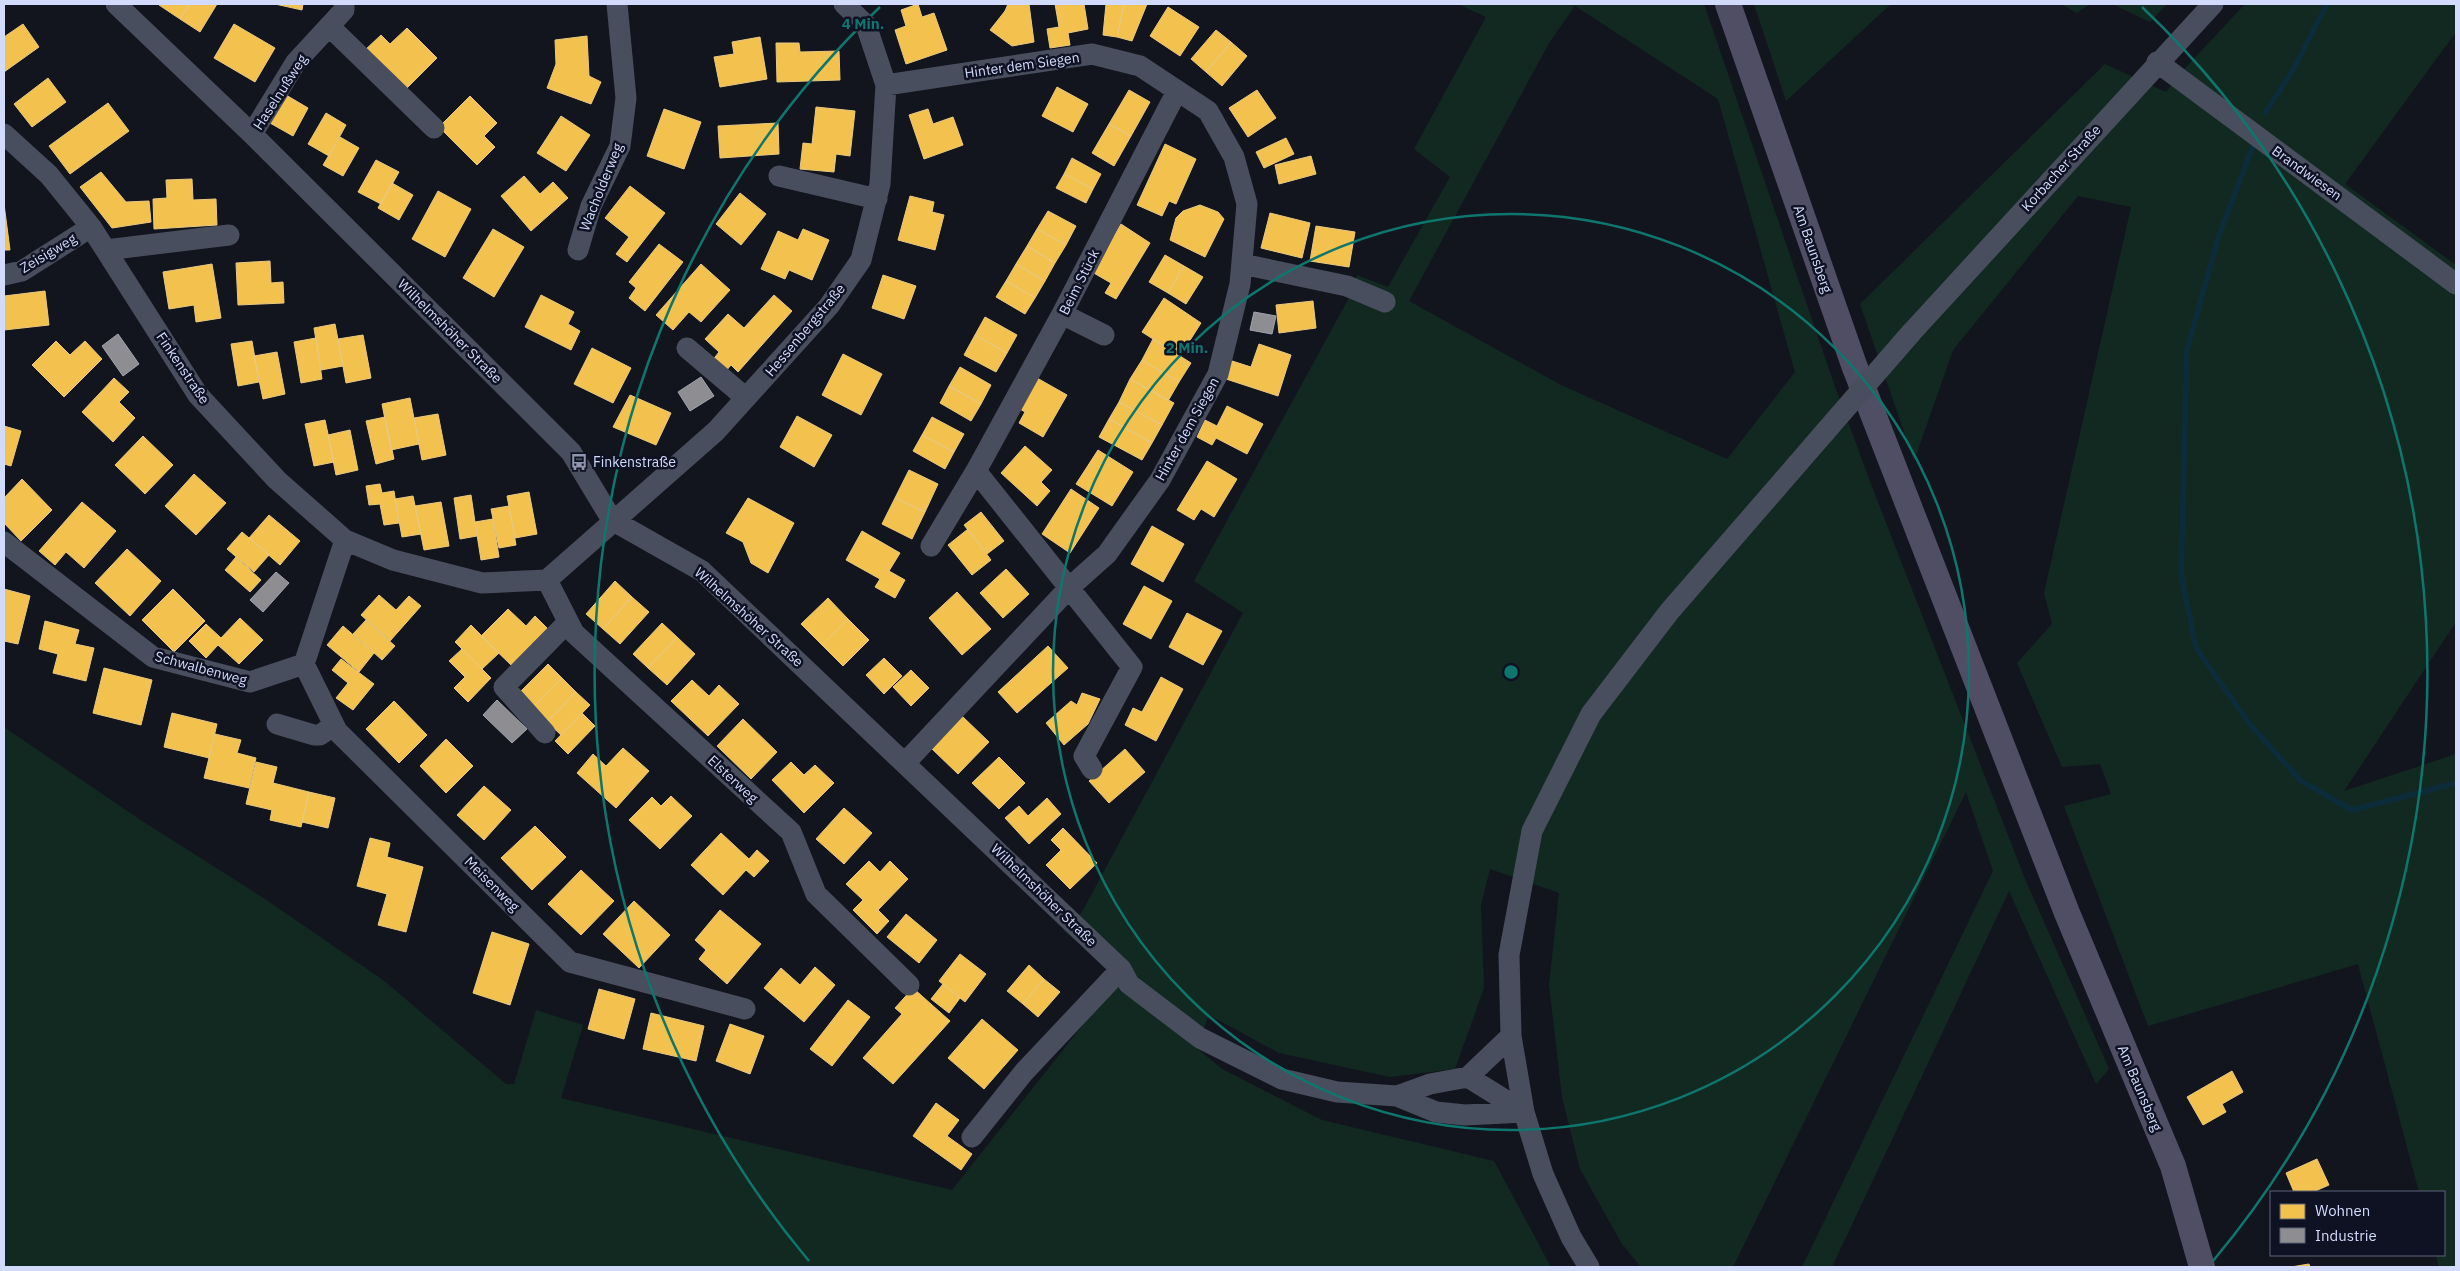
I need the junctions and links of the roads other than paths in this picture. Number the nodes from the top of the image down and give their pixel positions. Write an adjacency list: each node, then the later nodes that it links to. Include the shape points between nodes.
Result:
1 (116, 4): 13 (street, Wilhelmshöher Straße)
2 (344, 4): 7 (street, Haselnußweg, via 344,10)
3 (617, 4): 19 (street, Wacholderweg, via 626,98 620,146 591,206)
4 (844, 4): 9 (street, Hessenbergstraße, via 866,25)
5 (1728, 4): 51 (main road, Am Baunsberg, via 1854,365 2067,913 2173,1166)
6 (2213, 4): 8 (street, Korbacher Straße)
7 (329, 26): 11 (street); 13 (street, Haselnußweg, via 296,62)
8 (2157, 62): 22 (street, Brandwiesen); 45 (street, Korbacher Straße, bridge, via 1825,432 1669,612 1591,714 1532,831 1509,955)
9 (886, 85): 10 (street, Hinter dem Siegen, via 1092,54 1140,66); 15 (street, Hessenbergstraße)
10 (1177, 92): 20 (street, Hinter dem Siegen, via 1208,111 1234,157 1248,204); 24 (street, Beim Stück)
11 (434, 128)
12 (4, 134): 16 (street, Finkenstraße, via 49,174)
13 (252, 134): 29 (street, Wilhelmshöher Straße, via 571,452)
14 (779, 176): 15 (street)
15 (877, 200): 27 (street, Hessenbergstraße, via 861,260 829,306)
16 (92, 226): 18 (street, Finkenstraße); 21 (street, Zeisigweg, via 22,271)
17 (229, 236): 18 (street)
18 (106, 250): 30 (street, Finkenstraße, via 198,395 278,480)
19 (578, 250)
20 (1242, 264): 23 (street, via 1347,286); 34 (street, Hinter dem Siegen, via 1218,374 1160,480 1107,554)
21 (4, 275)
22 (2456, 284)
23 (1385, 302)
24 (1062, 314): 25 (street); 28 (street, Beim Stück)
25 (1104, 336)
26 (687, 348): 27 (street)
27 (746, 398): 29 (street, Hessenbergstraße, via 716,431)
28 (976, 471): 32 (street, Beim Stück); 34 (street)
29 (612, 520): 33 (street, via 576,557); 40 (street, Wilhelmshöher Straße, via 702,571)
30 (345, 540): 33 (street, Finkenstraße, via 393,560 482,583); 36 (street)
31 (4, 542): 36 (street, Schwalbenweg, via 153,657 250,682)
32 (931, 546)
33 (547, 580): 35 (street, Elsterweg)
34 (1070, 587): 40 (street, Hinter dem Siegen); 41 (street, via 1132,667 1084,756)
35 (568, 622): 39 (street, via 504,687); 43 (street, Elsterweg, via 574,633 791,832 816,894)
36 (304, 664): 38 (street, Meisenweg)
37 (277, 724): 38 (street, via 320,735)
38 (334, 725): 44 (street, Meisenweg, via 570,962)
39 (545, 733)
40 (905, 763): 42 (street, Wilhelmshöher Straße)
41 (1092, 769)
42 (1122, 969): 47 (street, Wilhelmshöher Straße, via 1129,984 1200,1038 1282,1079 1337,1092); 49 (street, via 1024,1072)
43 (909, 985)
44 (745, 1009)
45 (1511, 1036): 46 (street); 48 (street, Korbacher Straße)
46 (1468, 1077): 47 (street, Wilhelmshöher Straße, via 1430,1084); 48 (street)
47 (1398, 1096): 48 (street, Wilhelmshöher Straße, via 1436,1112 1465,1115)
48 (1524, 1112): 50 (street, Korbacher Straße, via 1543,1174 1571,1237)
49 (972, 1137)
50 (1589, 1267)
51 (2202, 1267)

